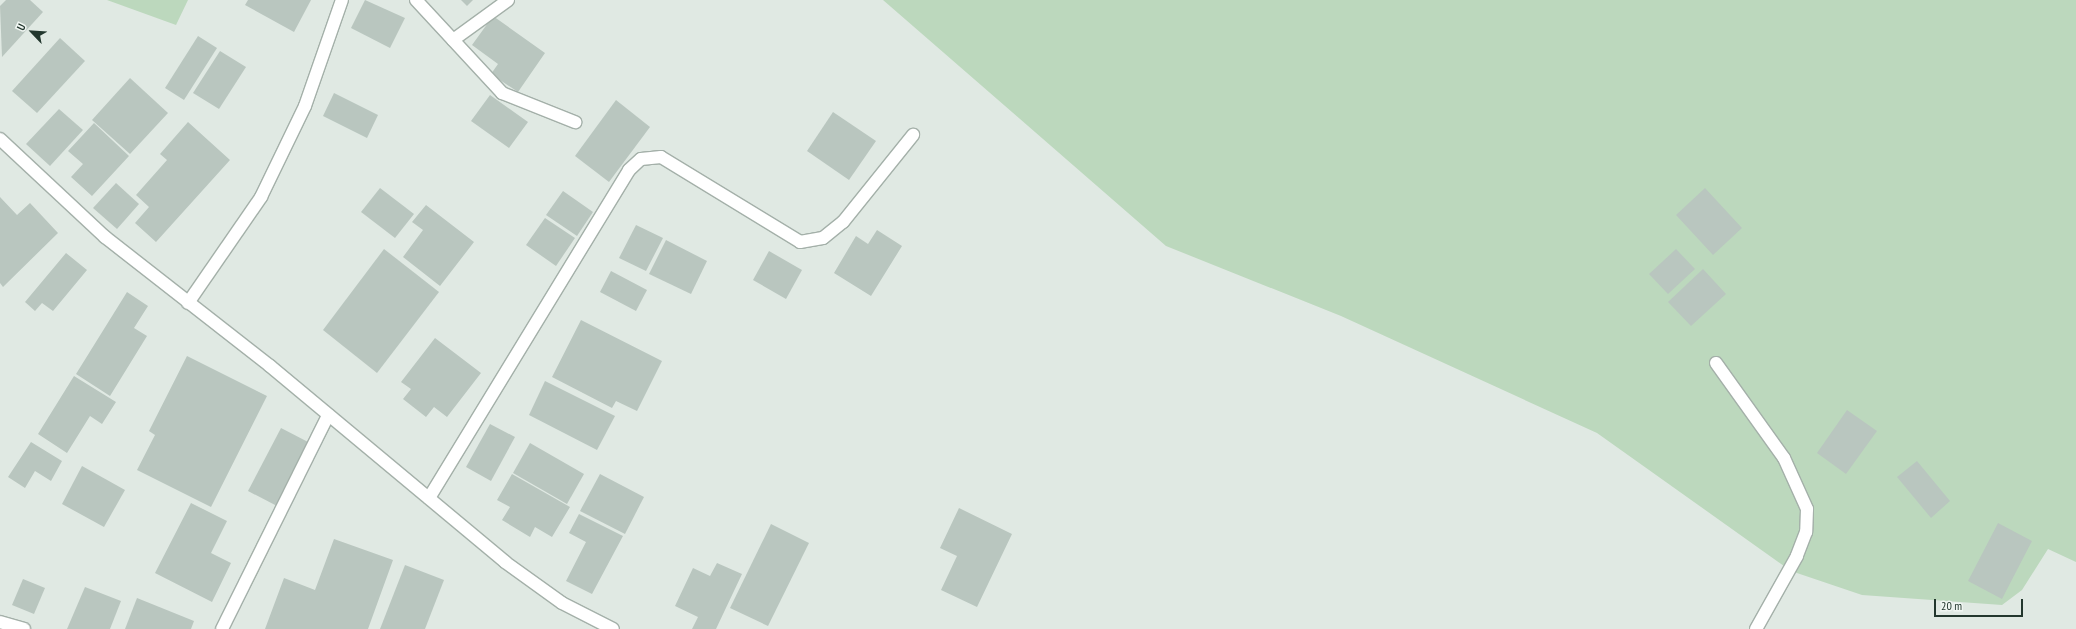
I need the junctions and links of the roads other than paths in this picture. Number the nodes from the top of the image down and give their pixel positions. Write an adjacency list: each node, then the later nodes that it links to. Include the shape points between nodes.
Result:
1 (342, 0): 8 (street, via 305,106 261,197)
2 (416, 0): 4 (street)
3 (508, 0): 4 (street)
4 (453, 40): 5 (street, via 502,93)
5 (575, 122)
6 (913, 135): 11 (street, via 842,222 823,238 800,242 661,157 641,159 629,170)
7 (0, 140): 8 (street, via 100,232)
8 (188, 303): 10 (street)
9 (1716, 363): 16 (street, via 1784,458 1808,509 1806,532 1797,556)
10 (328, 415): 11 (street); 14 (street)
11 (429, 498): 15 (street, via 562,603)
12 (0, 622): 13 (street)
13 (24, 629)
14 (222, 629)
15 (613, 629)
16 (1756, 629)

